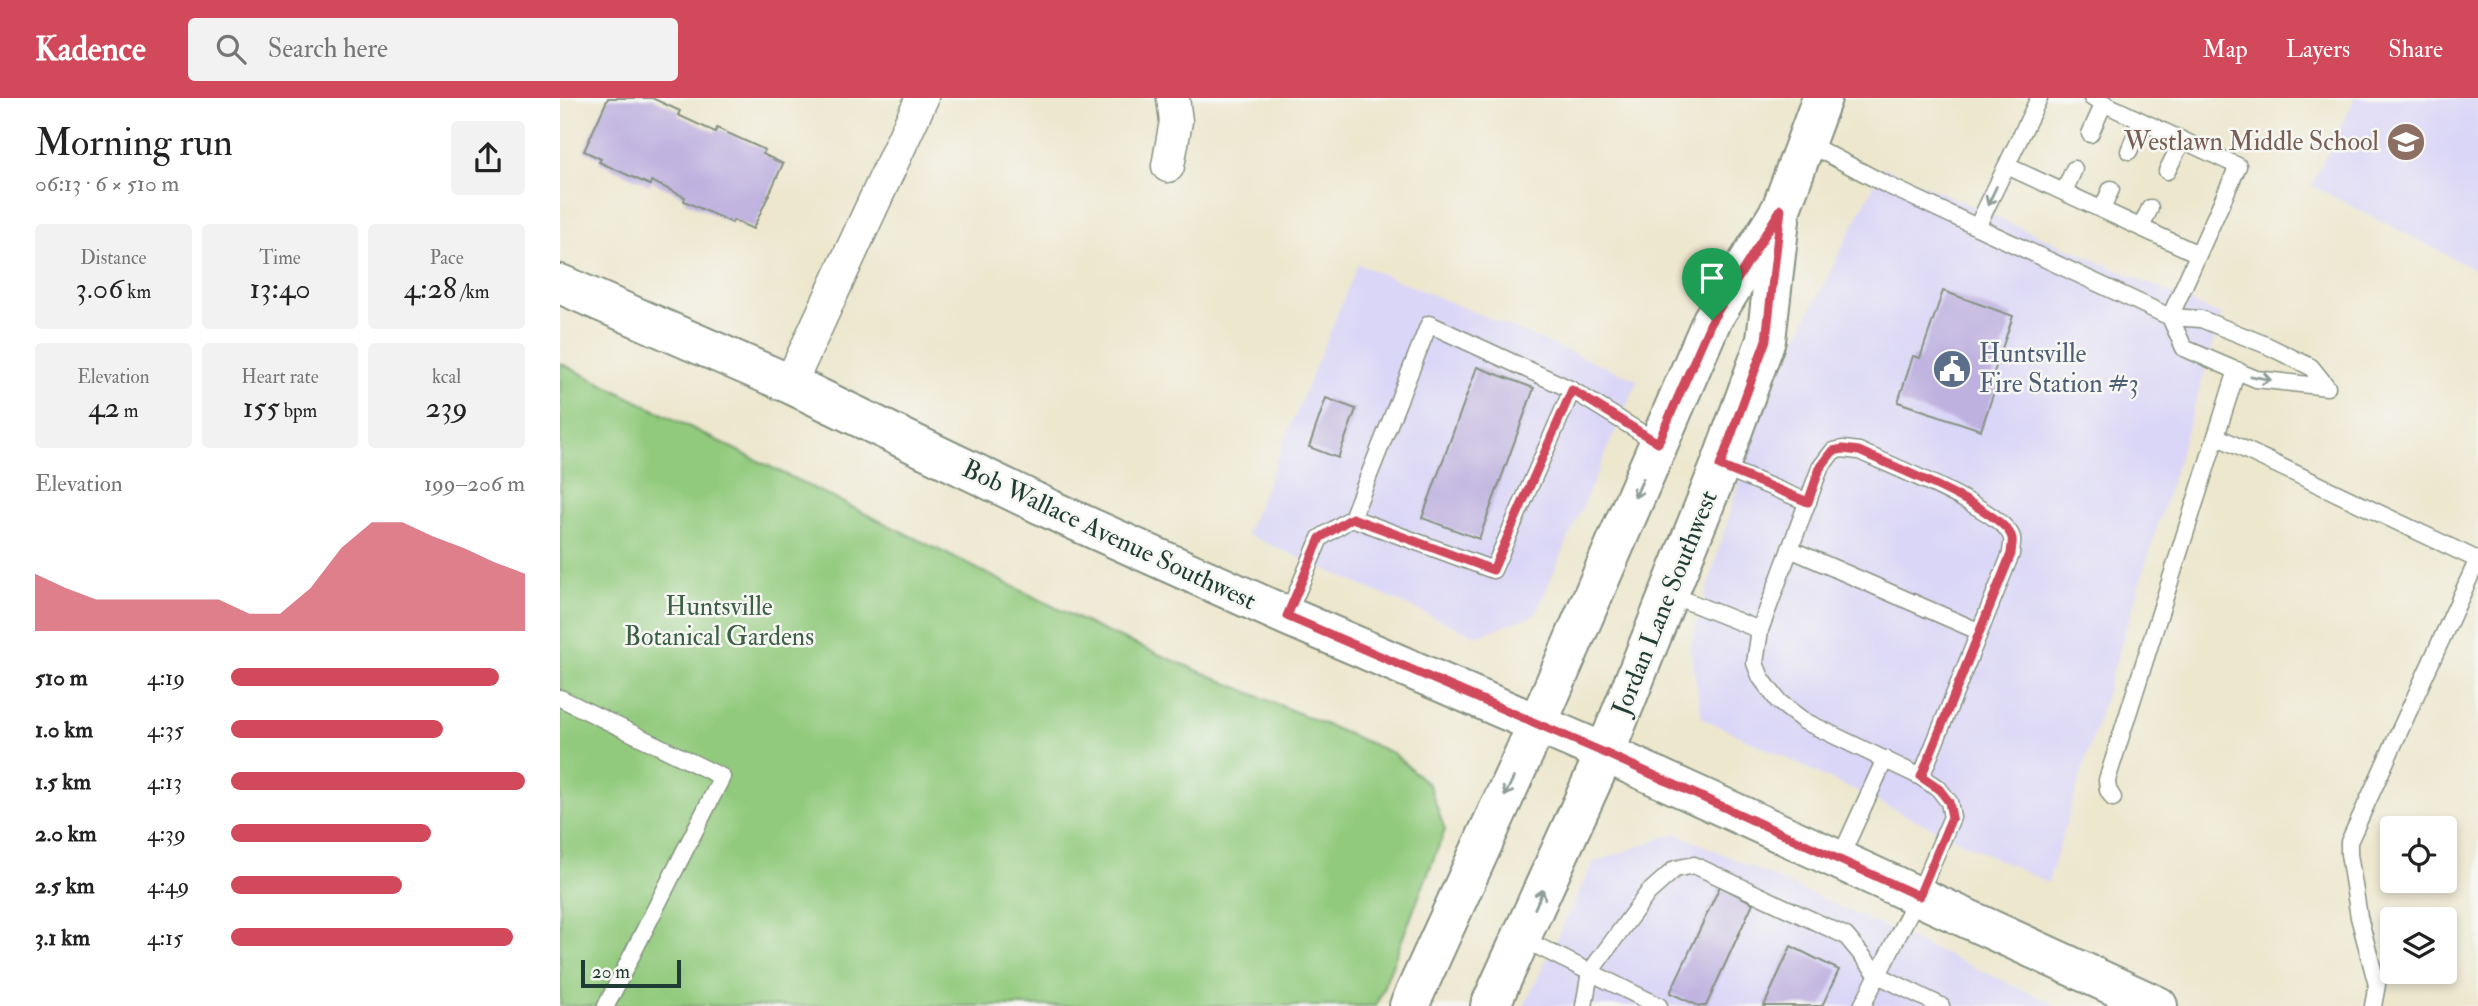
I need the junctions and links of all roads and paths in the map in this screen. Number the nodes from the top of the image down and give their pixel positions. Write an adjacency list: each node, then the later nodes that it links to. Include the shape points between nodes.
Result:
1 (922, 98): 26 (street)
2 (1174, 98): 11 (street, via 1176,121)
3 (1822, 98): 9 (main road, Jordan Lane Southwest)
4 (2039, 98): 12 (lane)
5 (2098, 101): 6 (lane); 7 (lane)
6 (2141, 122): 8 (lane); 10 (lane)
7 (2090, 134)
8 (2182, 141): 14 (lane); 22 (lane, via 2238,166)
9 (1805, 142): 18 (main road, Jordan Lane Southwest); 20 (lane)
10 (2129, 151)
11 (1168, 166)
12 (2007, 166): 16 (lane); 20 (lane, one-way to 20)
13 (2074, 169): 16 (lane)
14 (2167, 171)
15 (2111, 189): 19 (lane)
16 (2064, 192): 19 (lane)
17 (2150, 208): 21 (lane)
18 (1781, 209): 29 (main road, Jordan Lane Southwest, via 1712,320); 30 (main road, Jordan Lane Southwest, via 1766,340)
19 (2102, 209): 21 (lane)
20 (1978, 227): 24 (lane)
21 (2141, 228): 22 (lane)
22 (2198, 254): 24 (lane)
23 (560, 284): 26 (main road, Bob Wallace Avenue Southwest)
24 (2169, 317): 25 (lane, via 2184,348); 25 (lane, one-way to 24, via 2256,379 2327,387 2311,367 2266,345 2202,319)
25 (2236, 370): 28 (lane)
26 (790, 384): 36 (main road, Bob Wallace Avenue Southwest, via 1058,513)
27 (1572, 390): 29 (lane); 32 (lane, via 1493,570); 32 (lane, via 1429,324)
28 (2216, 436): 34 (lane); 44 (lane, via 2107,780)
29 (1658, 443): 40 (main road, Jordan Lane Southwest, one-way to 40)
30 (1720, 466): 31 (lane); 35 (main road, Jordan Lane Southwest)
31 (1808, 502): 33 (lane); 38 (lane, via 1820,468 1833,451 1843,449 1871,456 1980,507 2001,522 2012,537 2011,554)
32 (1352, 518): 36 (lane, via 1320,538)
33 (1790, 549): 37 (lane); 38 (lane)
34 (2478, 559): 58 (lane, via 2349,842 2359,917 2377,985)
35 (1669, 594): 37 (lane); 41 (main road, Jordan Lane Southwest)
36 (1287, 616): 40 (main road, Bob Wallace Avenue Southwest)
37 (1760, 630): 42 (lane, via 1755,663 1779,702 1804,721)
38 (1978, 631): 43 (lane)
39 (560, 698): 50 (lane, via 722,777)
40 (1537, 725): 41 (main road, Bob Wallace Avenue Southwest); 51 (main road, Jordan Lane Southwest, one-way to 51)
41 (1605, 753): 45 (main road, Bob Wallace Avenue Southwest); 47 (main road, Jordan Lane Southwest, one-way to 41)
42 (1885, 759): 43 (lane); 45 (lane)
43 (1921, 777): 46 (lane, via 1939,789 1949,802 1952,817)
44 (2113, 798)
45 (1839, 860): 46 (main road, Bob Wallace Avenue Southwest)
46 (1919, 896): 49 (lane); 57 (main road, Bob Wallace Avenue Southwest, via 2110,990)
47 (1521, 938): 48 (lane); 52 (main road, Jordan Lane Southwest)
48 (1590, 972): 49 (lane, via 1648,893 1675,869 1695,865 1846,936); 53 (lane); 54 (lane)
49 (1878, 975): 55 (lane); 56 (lane)
50 (607, 1006)
51 (1409, 1006)
52 (1490, 1006)
53 (1584, 1006)
54 (1659, 1006)
55 (1862, 1006)
56 (1941, 1006)
57 (2158, 1006)
58 (2373, 1006)

